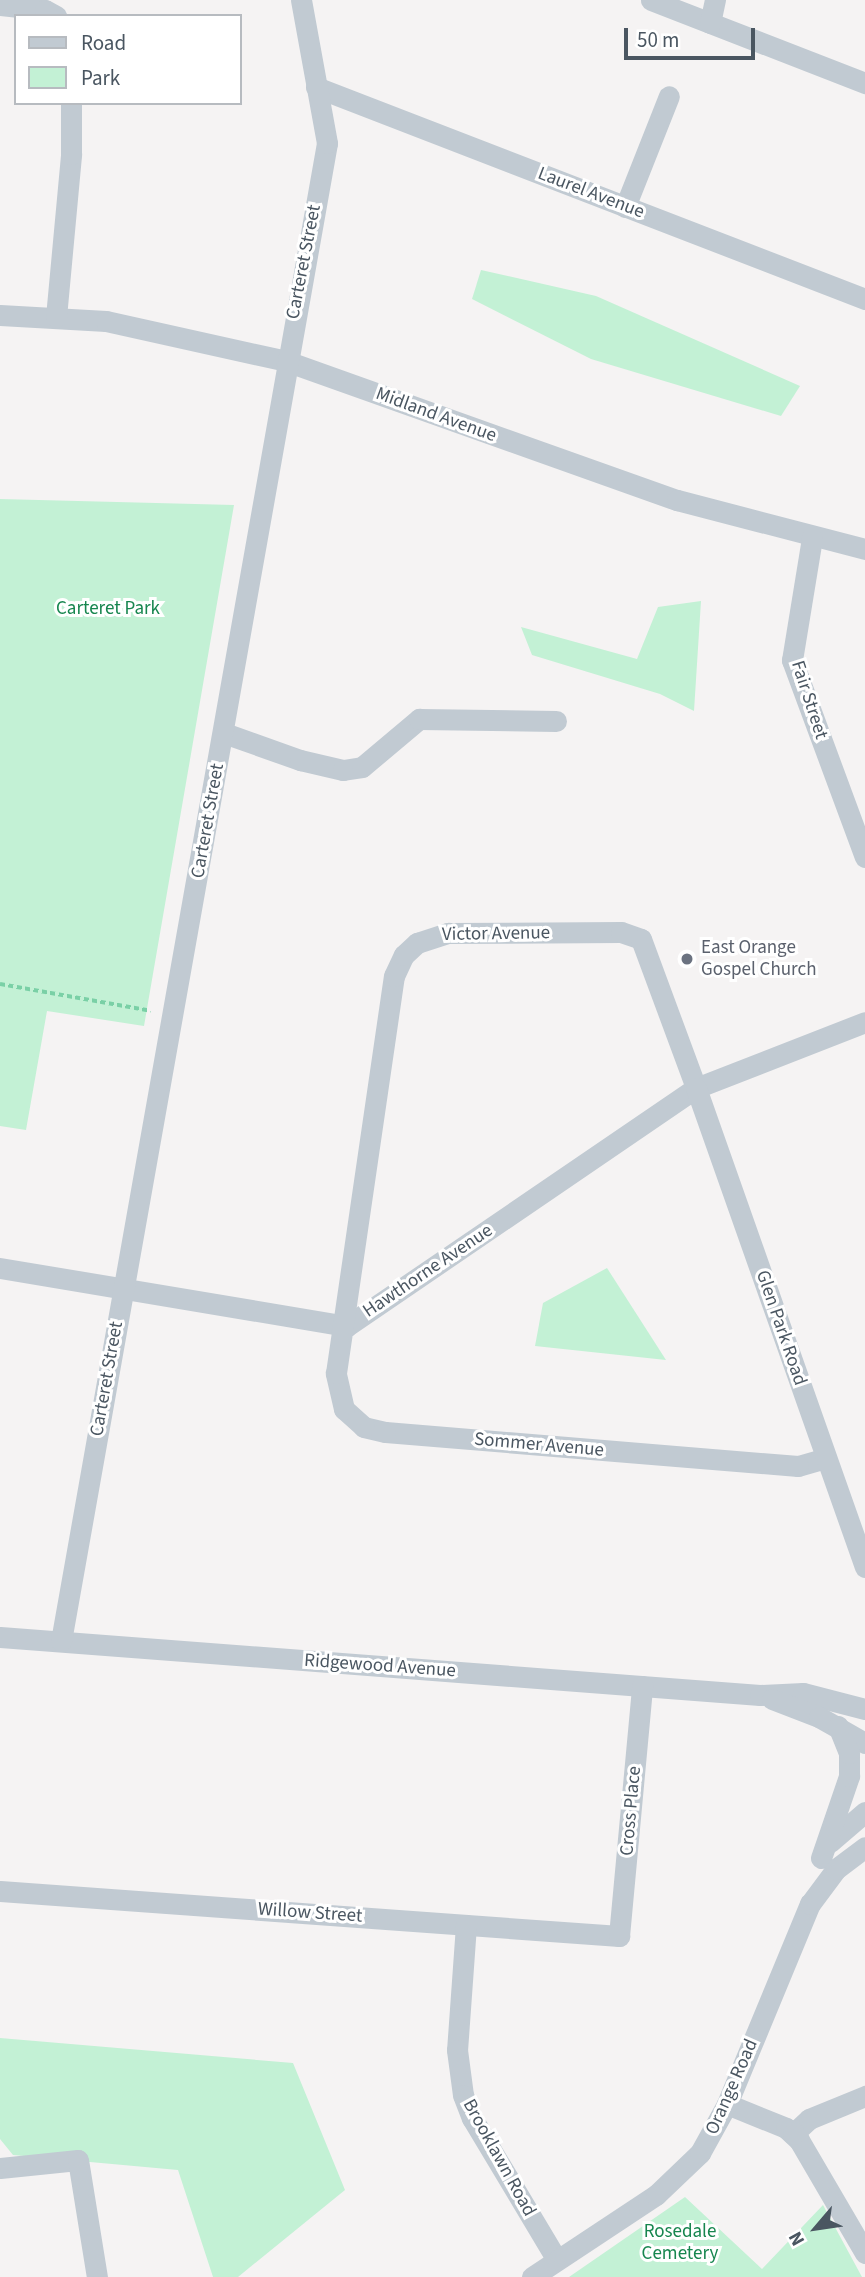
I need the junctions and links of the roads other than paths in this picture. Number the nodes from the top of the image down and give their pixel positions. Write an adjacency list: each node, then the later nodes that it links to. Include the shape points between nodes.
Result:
1 (302, 0): 8 (street, Carteret Street)
2 (651, 0): 6 (street)
3 (715, 0): 6 (street)
4 (0, 5): 5 (street)
5 (52, 14)
6 (710, 23): 7 (street)
7 (865, 83)
8 (316, 87): 11 (street, Laurel Avenue); 15 (street, Carteret Street, via 327,143)
9 (669, 96): 11 (street)
10 (71, 105): 14 (street)
11 (625, 206): 12 (street, Laurel Avenue)
12 (865, 299)
13 (0, 315): 14 (street, Midland Avenue)
14 (56, 317): 15 (street, Midland Avenue, via 106,321)
15 (286, 362): 16 (street, Midland Avenue, via 677,500); 19 (street, Carteret Street)
16 (811, 538): 17 (street, Midland Avenue); 20 (street, Fair Street, via 792,660)
17 (865, 549)
18 (556, 721): 19 (street, via 419,719 362,766 343,770)
19 (225, 733): 25 (street, Carteret Street)
20 (857, 811): 21 (street, Fair Street)
21 (865, 857)
22 (865, 1022): 23 (street, Hawthorne Avenue)
23 (696, 1088): 26 (street, Hawthorne Avenue); 26 (street, Victor Avenue, via 641,939 632,933 448,933 417,943 404,955 394,976); 27 (street, Glen Park Road)
24 (0, 1268): 25 (street, Hawthorne Avenue)
25 (124, 1287): 26 (street, Hawthorne Avenue); 30 (street, Carteret Street)
26 (343, 1326): 27 (street, Sommer Avenue, via 337,1394 351,1417 374,1431 798,1466)
27 (827, 1458): 28 (street, Glen Park Road)
28 (865, 1567)
29 (0, 1637): 30 (street, Ridgewood Avenue)
30 (61, 1641): 31 (street, Ridgewood Avenue)
31 (642, 1686): 32 (street, Ridgewood Avenue); 44 (street, Cross Place)
32 (760, 1695): 34 (street, via 803,1693); 36 (street)
33 (865, 1695): 34 (street)
34 (842, 1700): 35 (street)
35 (865, 1709)
36 (838, 1726): 37 (street); 40 (street, via 849,1752 849,1776)
37 (865, 1743)
38 (865, 1812): 40 (street, Orange Road, via 840,1831)
39 (865, 1846): 42 (street, Orange Road, via 836,1869)
40 (821, 1858): 42 (street, Orange Road)
41 (0, 1891): 43 (street, Willow Street)
42 (810, 1904): 46 (street, Orange Road)
43 (466, 1925): 44 (street, Willow Street); 50 (street, Brooklawn Road, via 457,2050 463,2095 472,2119)
44 (619, 1936)
45 (865, 2096): 47 (street, via 809,2119)
46 (727, 2104): 47 (street); 50 (street, Orange Road, via 700,2153 671,2183)
47 (793, 2134): 49 (street, via 809,2153)
48 (0, 2168): 51 (street, via 78,2160)
49 (865, 2253)
50 (557, 2260): 52 (street, Orange Road)
51 (97, 2277)
52 (532, 2277)

